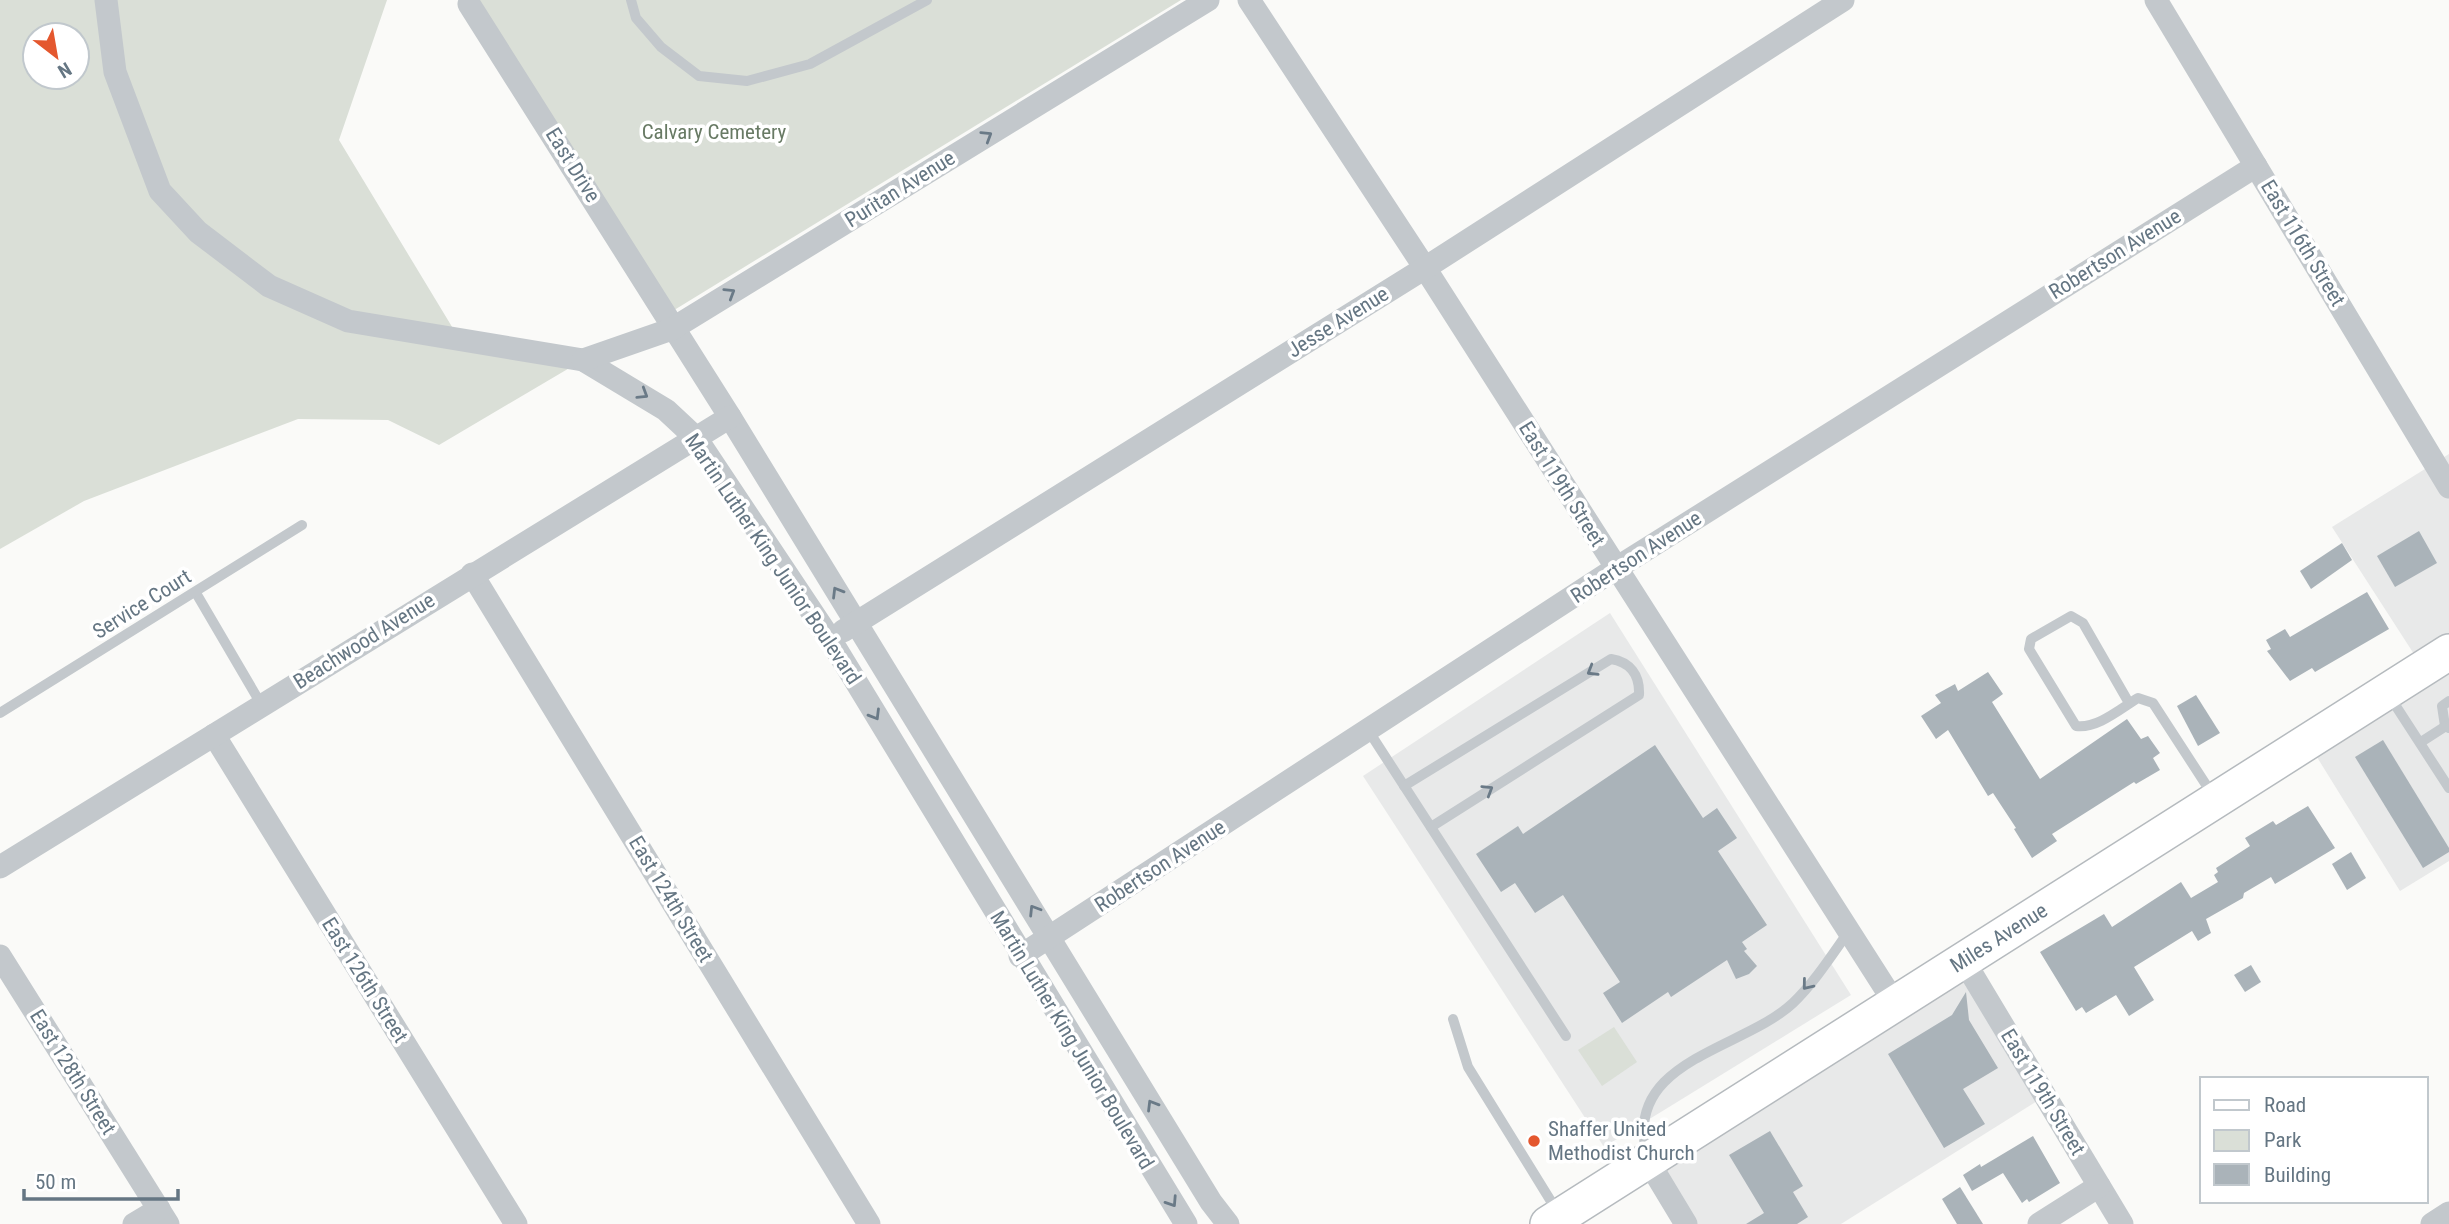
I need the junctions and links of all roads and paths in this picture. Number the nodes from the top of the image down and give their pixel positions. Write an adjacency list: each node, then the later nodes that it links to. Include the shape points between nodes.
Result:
1 (106, 0): 12 (street, Martin Luther King Junior Boulevard, via 116,72 160,191 208,240 269,286 348,321)
2 (631, 0): 3 (lane, via 636,18 661,47 699,76 747,81 810,64)
3 (927, 0)
4 (1208, 0): 11 (street, Puritan Avenue, one-way to 4)
5 (1249, 0): 10 (street, East 119th Street)
6 (1843, 0): 10 (street, Jesse Avenue)
7 (2156, 0): 9 (street, East 116th Street)
8 (469, 4): 11 (street, East Drive)
9 (2256, 166): 15 (street, East 116th Street); 17 (street, Robertson Avenue)
10 (1425, 268): 17 (street, East 119th Street); 20 (street, Jesse Avenue)
11 (672, 329): 12 (street, Puritan Avenue); 13 (street, Martin Luther King Junior Boulevard)
12 (583, 360): 14 (street, Martin Luther King Junior Boulevard, one-way to 14, via 666,410)
13 (730, 417): 14 (street, Beachwood Avenue); 20 (street, Martin Luther King Junior Boulevard, one-way to 13)
14 (696, 438): 18 (street, Beachwood Avenue); 21 (street, Martin Luther King Junior Boulevard)
15 (2449, 487)
16 (302, 525): 19 (lane, Service Court)
17 (1615, 569): 29 (street, Robertson Avenue); 37 (street, East 119th Street)
18 (472, 574): 26 (street, Beachwood Avenue); 52 (street, East 124th Street)
19 (196, 593): 26 (lane); 27 (lane, Service Court)
20 (856, 624): 21 (street, Jesse Avenue); 38 (street, Martin Luther King Junior Boulevard, one-way to 20)
21 (830, 639): 40 (street, Martin Luther King Junior Boulevard, one-way to 40)
22 (2449, 652): 23 (main road, Miles Avenue)
23 (2387, 691): 31 (lane); 34 (main road, Miles Avenue)
24 (2449, 701): 28 (lane, via 2442,706)
25 (2129, 703): 25 (lane, via 2087,728 2076,726 2029,649 2031,639 2071,616 2083,623); 34 (lane, via 2138,698 2153,703)
26 (261, 704): 30 (street, Beachwood Avenue)
27 (0, 713)
28 (2448, 726): 31 (lane)
29 (1368, 730): 32 (lane); 38 (street, Robertson Avenue)
30 (215, 735): 36 (street, Beachwood Avenue); 51 (street, East 126th Street)
31 (2421, 742): 33 (lane)
32 (1404, 786): 35 (lane); 35 (lane, one-way to 32, via 1639,695 1634,672 1623,661 1611,659)
33 (2449, 788)
34 (2215, 799): 41 (main road, Miles Avenue)
35 (1430, 827): 44 (lane)
36 (0, 867)
37 (1849, 931): 42 (street, East 119th Street); 45 (lane, one-way to 45, via 1793,1003 1766,1023 1702,1054 1671,1075 1648,1108 1642,1126)
38 (1051, 937): 40 (street, Robertson Avenue); 54 (street, Martin Luther King Junior Boulevard, one-way to 38)
39 (0, 956): 48 (street, East 128th Street)
40 (1020, 956): 53 (street, Martin Luther King Junior Boulevard, one-way to 53)
41 (1964, 961): 42 (main road, Miles Avenue); 46 (street, East 119th Street)
42 (1896, 1005): 45 (main road, Miles Avenue)
43 (1453, 1019): 49 (lane, via 1468,1067)
44 (1566, 1036)
45 (1648, 1161): 49 (main road, Miles Avenue); 55 (street)
46 (2099, 1186): 56 (street); 57 (street, East 119th Street)
47 (2449, 1213): 58 (street)
48 (164, 1216): 50 (street)
49 (1554, 1220)
50 (134, 1224)
51 (516, 1224)
52 (869, 1224)
53 (1186, 1224)
54 (1228, 1224)
55 (1686, 1224)
56 (2039, 1224)
57 (2122, 1224)
58 (2432, 1224)

